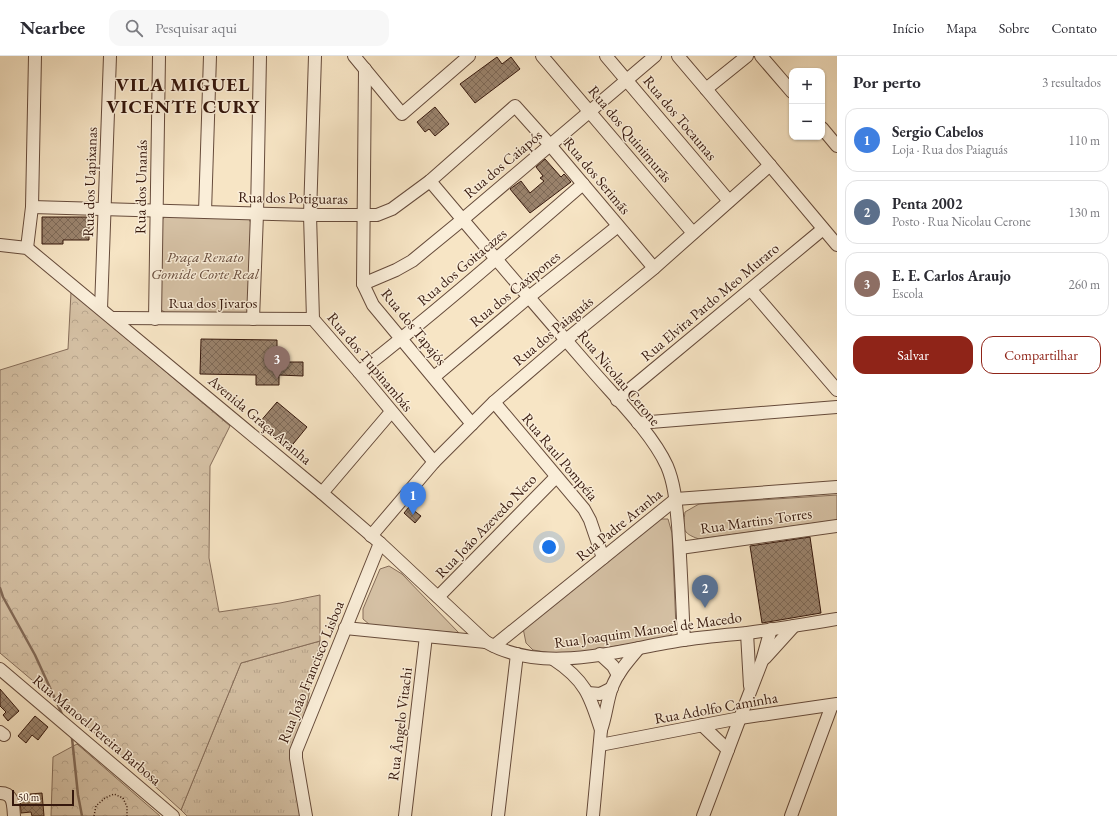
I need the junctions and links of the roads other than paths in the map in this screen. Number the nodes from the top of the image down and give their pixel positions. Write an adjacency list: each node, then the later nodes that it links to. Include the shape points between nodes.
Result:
1 (35, 56): 27 (street)
2 (110, 56): 28 (street, Rua dos Uapixanas)
3 (159, 56): 29 (street, Rua dos Unanás)
4 (210, 56): 30 (street)
5 (260, 56): 31 (street)
6 (314, 56): 32 (street, Rua dos Tupinambás)
7 (469, 56): 14 (street, via 402,114)
8 (542, 56): 19 (street, Rua dos Quinimurãs)
9 (606, 56): 15 (street, Rua dos Tocaunas)
10 (654, 56): 15 (street, Rua dos Caiapós)
11 (678, 56): 16 (street)
12 (747, 56): 16 (street)
13 (761, 56): 17 (street)
14 (360, 60): 33 (street, Rua dos Tapajós)
15 (627, 80): 19 (street, Rua dos Caiapós); 26 (street, Rua dos Tocaunas)
16 (706, 89): 23 (street)
17 (789, 89)
18 (515, 106): 21 (street, Rua dos Serimãs); 24 (street, Rua dos Potiguaras)
19 (590, 112): 21 (street, Rua dos Caiapós); 37 (street, Rua dos Quinimurãs)
20 (825, 132): 22 (street)
21 (550, 145): 25 (street, Rua dos Serimãs); 34 (street, Rua dos Caiapós)
22 (837, 146)
23 (770, 166): 26 (street, Rua dos Paiaguás); 36 (street)
24 (430, 181): 33 (street, Rua dos Potiguaras, via 392,209); 34 (street, Rua Nicolau Cerone)
25 (583, 184): 35 (street, Rua dos Serimãs); 41 (street, Rua dos Goitacazes)
26 (729, 201): 37 (street, Rua dos Paiaguás)
27 (32, 207): 28 (street, Rua dos Potiguaras); 40 (street)
28 (106, 209): 29 (street, Rua dos Potiguaras); 46 (street, Rua dos Uapixanas)
29 (157, 210): 30 (street, Rua dos Potiguaras); 48 (street, Rua dos Unanás)
30 (205, 212): 31 (street, Rua dos Potiguaras)
31 (257, 214): 32 (street, Rua dos Potiguaras); 49 (street)
32 (310, 215): 33 (street, Rua dos Potiguaras); 50 (street, Rua dos Tupinambás)
33 (363, 216): 43 (street, Rua dos Tapajós)
34 (462, 220): 41 (street, Rua Nicolau Cerone); 43 (street, Rua dos Caiapós, via 412,261)
35 (618, 226): 42 (street, Rua dos Serimãs); 45 (street, Rua dos Caxipones)
36 (823, 229): 39 (street); 44 (street, Rua Elvira Pardo Meo Muraro)
37 (693, 233): 42 (street, Rua dos Paiaguás)
38 (0, 245): 40 (street)
39 (837, 245)
40 (27, 248): 46 (street, Avenida Graça Aranha)
41 (496, 260): 45 (street, Rua Nicolau Cerone); 51 (street, Rua dos Goitacazes)
42 (654, 268): 52 (street, Rua dos Paiaguás)
43 (363, 284): 51 (street, Rua dos Tapajós, via 373,305)
44 (751, 290): 55 (street); 56 (street, Rua Elvira Pardo Meo Muraro)
45 (529, 297): 52 (street, Rua Nicolau Cerone); 54 (street, Rua dos Caxipones)
46 (101, 309): 47 (street, Avenida Graça Aranha)
47 (113, 318): 48 (street, Rua dos Jivaros); 65 (street, Avenida Graça Aranha)
48 (155, 319): 49 (street, Rua dos Jivaros)
49 (253, 319): 50 (street, Rua dos Jivaros)
50 (313, 319): 53 (street, Rua dos Tupinambás)
51 (402, 339): 53 (street, Rua dos Goitacazes); 54 (street, Rua dos Tapajós)
52 (566, 340): 56 (street, Rua Nicolau Cerone); 57 (street, Rua dos Paiaguás)
53 (359, 372): 59 (street, Rua dos Tupinambás)
54 (434, 377): 61 (street, Rua dos Tapajós)
55 (837, 390)
56 (617, 400): 60 (street, Rua Nicolau Cerone)
57 (494, 402): 61 (street, Rua dos Paiaguás); 63 (street, Rua Raul Pompéia)
58 (837, 407): 60 (street)
59 (391, 412): 62 (street, Rua dos Tupinambás); 65 (street)
60 (638, 423): 66 (street, Rua Nicolau Cerone, via 667,466)
61 (472, 424): 62 (street, Rua dos Paiaguás)
62 (434, 462): 68 (street, Rua dos Paiaguás)
63 (556, 477): 70 (street, Rua Raul Pompéia, via 584,509); 71 (street, Rua João Azevedo Neto)
64 (837, 487): 66 (street, Rua Padre Aranha)
65 (322, 493): 68 (street, Avenida Graça Aranha)
66 (676, 499): 69 (street, Rua Nicolau Cerone); 70 (street, Rua Padre Aranha)
67 (837, 526): 69 (street, Rua Martins Torres)
68 (376, 540): 71 (street, Avenida Graça Aranha); 74 (street, Rua João Francisco Lisboa)
69 (680, 548): 78 (street, Rua Nicolau Cerone)
70 (603, 558): 79 (street, Rua Padre Aranha)
71 (438, 597): 79 (street, Avenida Graça Aranha)
72 (837, 619): 73 (street, Rua Joaquim Manoel de Macedo)
73 (794, 626): 75 (street, Rua Joaquim Manoel de Macedo); 85 (street)
74 (345, 628): 77 (street, Rua Joaquim Manoel de Macedo); 101 (street, Rua João Francisco Lisboa, via 296,751)
75 (771, 629): 76 (street, Rua Joaquim Manoel de Macedo); 85 (street)
76 (747, 632): 78 (street, Rua Joaquim Manoel de Macedo); 90 (street)
77 (426, 636): 79 (street, Rua Joaquim Manoel de Macedo); 102 (street, Rua Ângelo Vitachi)
78 (684, 640): 80 (street, Rua Joaquim Manoel de Macedo)
79 (490, 644): 81 (street, Rua Joaquim Manoel de Macedo)
80 (639, 648): 82 (street, Rua Joaquim Manoel de Macedo); 87 (street)
81 (517, 654): 84 (street, Rua Joaquim Manoel de Macedo); 103 (street)
82 (600, 654): 83 (street, Rua Joaquim Manoel de Macedo); 87 (street, via 613,666)
83 (586, 657): 84 (street, Rua Joaquim Manoel de Macedo); 88 (street, via 581,665)
84 (553, 659): 88 (street)
85 (762, 661): 90 (street)
86 (0, 669): 100 (street, Rua Manoel Pereira Barbosa)
87 (618, 675): 89 (street)
88 (579, 680): 91 (street)
89 (612, 688): 91 (street, via 600,694); 95 (street)
90 (750, 691): 93 (street)
91 (588, 693): 95 (street)
92 (835, 705): 93 (street, Rua Adolfo Caminha); 106 (street)
93 (740, 718): 94 (street, Rua Adolfo Caminha); 97 (street)
94 (702, 725): 96 (street, Rua Adolfo Caminha); 97 (street)
95 (601, 730): 96 (street)
96 (600, 745): 104 (street)
97 (728, 750): 105 (street)
98 (0, 793): 99 (street, via 10,796)
99 (14, 816)
100 (173, 816)
101 (306, 816)
102 (405, 816)
103 (498, 816)
104 (593, 816)
105 (703, 816)
106 (792, 816)

